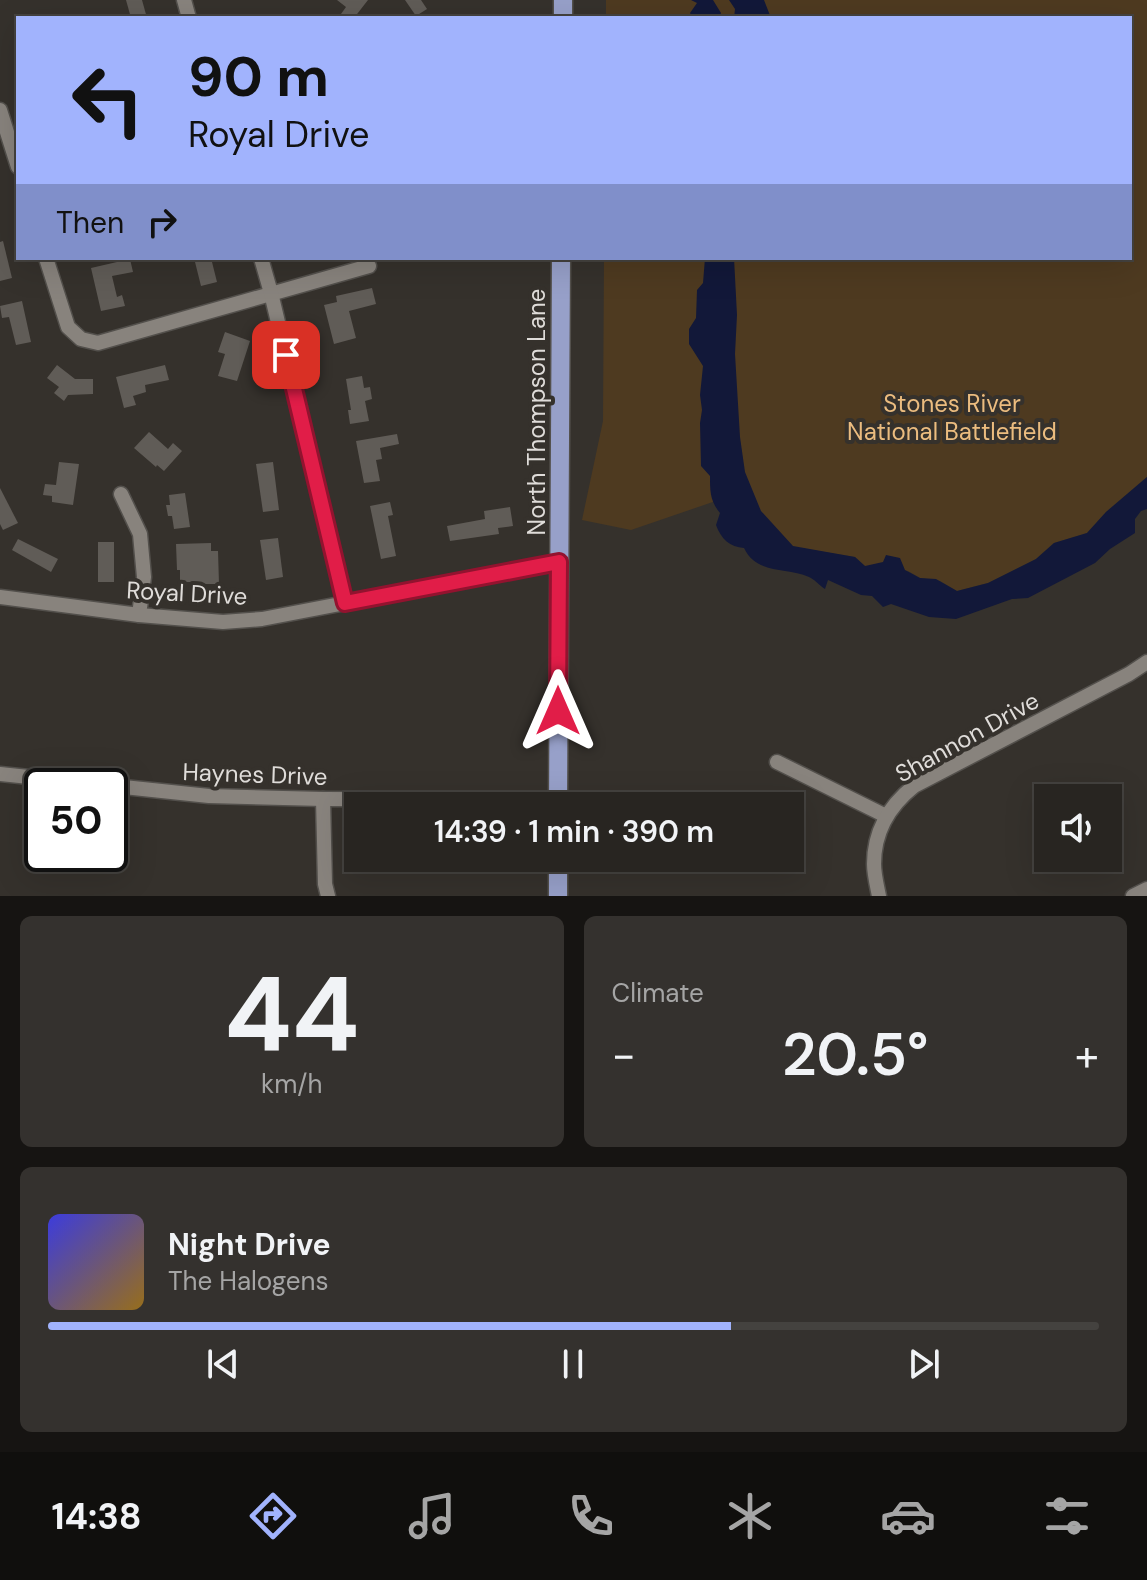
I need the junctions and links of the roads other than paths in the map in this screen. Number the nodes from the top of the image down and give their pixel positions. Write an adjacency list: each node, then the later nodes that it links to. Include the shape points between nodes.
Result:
1 (0, 110): 2 (street)
2 (16, 161)
3 (47, 260): 7 (street, via 68,327 81,339 98,343)
4 (262, 260): 7 (street)
5 (561, 260): 9 (main road, North Thompson Lane)
6 (369, 266): 7 (street)
7 (271, 293): 11 (street)
8 (121, 494): 12 (street, via 140,534 144,577)
9 (559, 562): 11 (street, Royal Drive); 16 (main road, North Thompson Lane)
10 (0, 597): 12 (street, Royal Drive)
11 (345, 603): 12 (street, Royal Drive, via 223,622)
12 (139, 615)
13 (1147, 662): 19 (street, Shannon Drive, via 914,786)
14 (777, 762): 19 (street)
15 (0, 774): 17 (street, Haynes Drive, via 209,796)
16 (558, 792)
17 (323, 799): 18 (street, Haynes Drive); 22 (street)
18 (344, 799)
19 (886, 816): 24 (street, Shannon Drive, via 874,866)
20 (558, 872): 23 (main road)
21 (1147, 889): 25 (street)
22 (328, 896)
23 (558, 896)
24 (879, 896)
25 (1133, 896)

